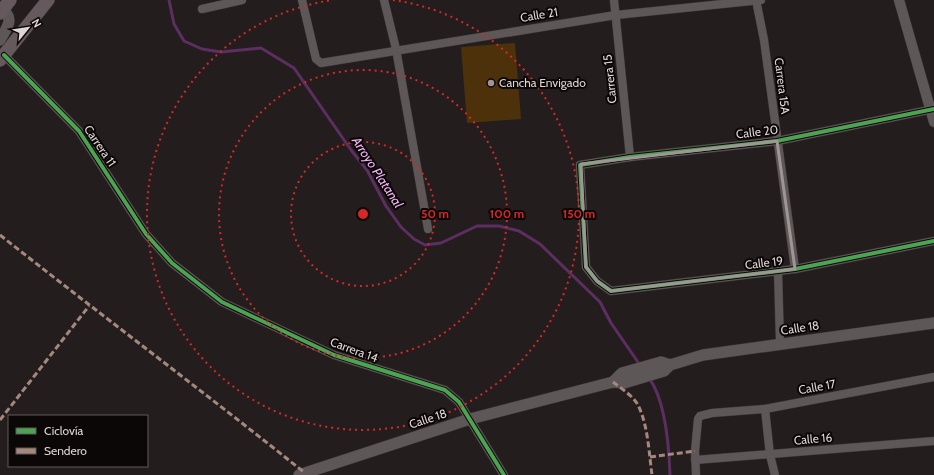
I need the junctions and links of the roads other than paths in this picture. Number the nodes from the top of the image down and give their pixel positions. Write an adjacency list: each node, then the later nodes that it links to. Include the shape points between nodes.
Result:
1 (48, 0): 13 (highway)
2 (242, 0): 9 (street)
3 (302, 0): 12 (street, Calle 21, via 316,59 321,62)
4 (384, 0): 12 (street)
5 (614, 0): 10 (street, Carrera 15)
6 (758, 0): 10 (street, Calle 21); 16 (street, Carrera 15A)
7 (899, 0): 14 (street)
8 (3, 8): 11 (main road, via 9,15 10,22)
9 (202, 9)
10 (616, 15): 12 (street, Calle 21); 17 (street, Carrera 15)
11 (0, 40)
12 (396, 49): 18 (street)
13 (1, 55): 20 (street, Carrera 11, via 79,131 146,234)
14 (932, 109): 15 (street); 16 (street, Calle 20)
15 (934, 122)
16 (777, 141): 17 (street, Calle 20); 21 (street, Carrera 15A)
17 (630, 157): 23 (street, Calle 20, via 580,165 586,266)
18 (428, 229)
19 (934, 241): 21 (street, Calle 19)
20 (172, 262): 28 (street, Carrera 14, via 222,302 287,333 334,355 445,390 459,402)
21 (795, 269): 22 (street, Calle 19)
22 (778, 271): 23 (street, Calle 19, via 611,291); 25 (street)
23 (597, 281)
24 (934, 323): 25 (main road, Calle 18)
25 (780, 343): 28 (main road, Calle 18, via 703,355 636,375 624,383 613,382)
26 (934, 377): 27 (street, Calle 17)
27 (765, 408): 30 (street); 31 (street, Calle 17, via 704,415 698,419)
28 (470, 418): 32 (main road, Calle 18); 33 (street, Carrera 14)
29 (934, 440): 30 (street, Calle 16)
30 (770, 455): 31 (street, Calle 16); 35 (street)
31 (695, 460): 34 (street)
32 (299, 475)
33 (504, 475)
34 (696, 475)
35 (775, 475)

